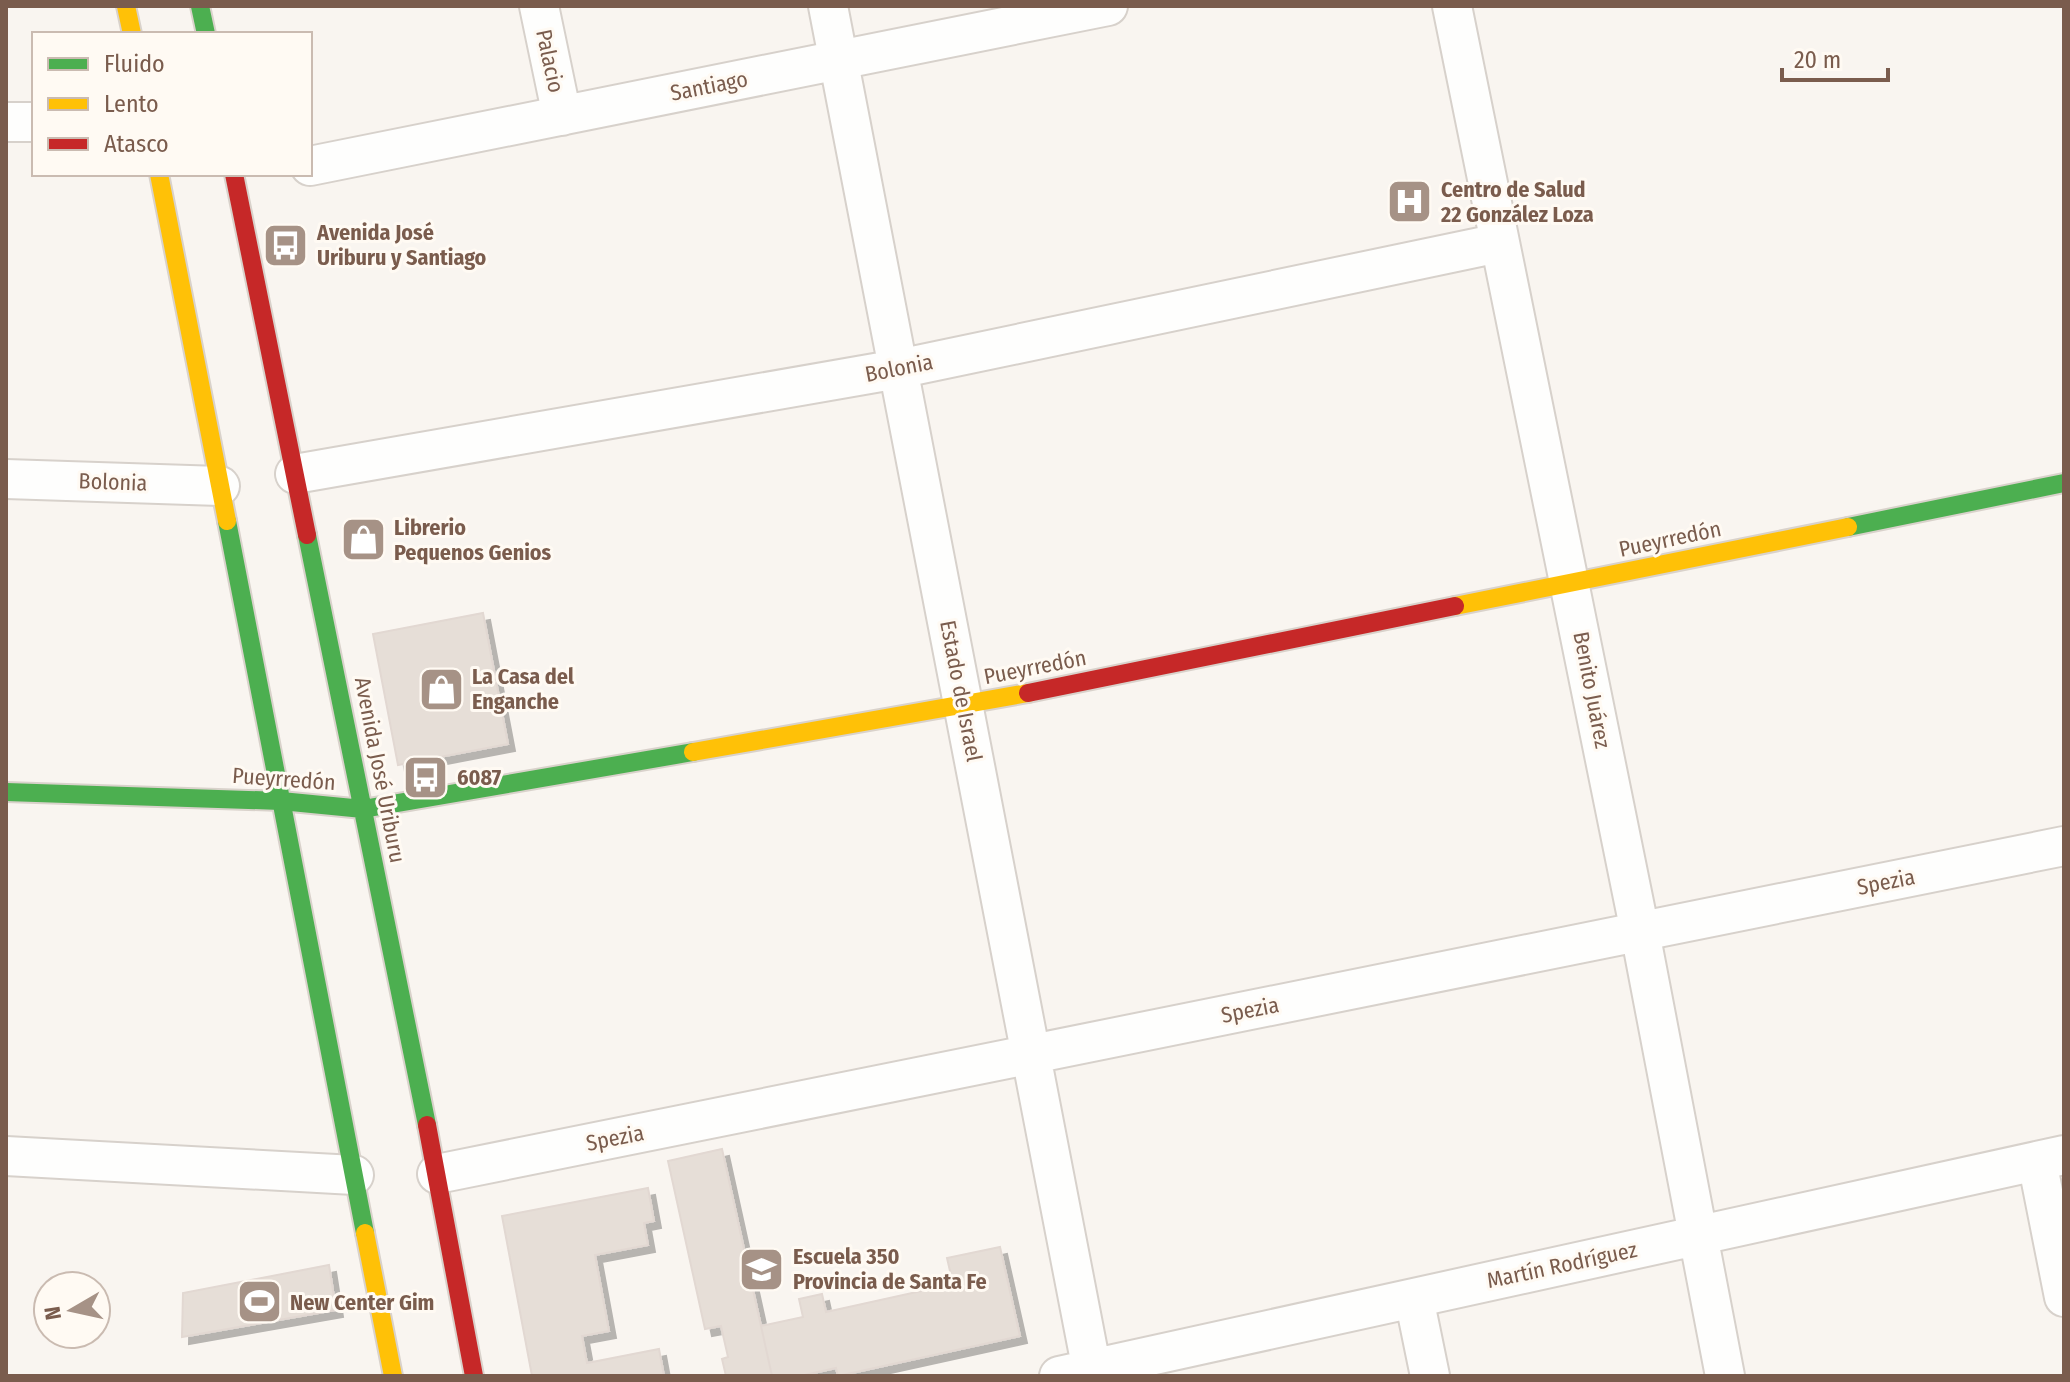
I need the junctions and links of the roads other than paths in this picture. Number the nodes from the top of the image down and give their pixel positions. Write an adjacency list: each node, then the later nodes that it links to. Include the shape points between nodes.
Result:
1 (126, 6): 7 (main road)
2 (200, 6): 8 (main road)
3 (539, 6): 10 (street, Palacio)
4 (828, 6): 9 (street, Estado de Israel)
5 (1108, 6): 9 (street, Santiago)
6 (1452, 6): 16 (street, Benito Juárez)
7 (132, 32)
8 (206, 32)
9 (839, 60): 10 (street, Santiago); 17 (street, Estado de Israel)
10 (562, 116): 13 (street, Santiago)
11 (6, 122): 12 (street)
12 (32, 122)
13 (312, 166)
14 (159, 176): 21 (main road)
15 (234, 176): 18 (main road, Avenida José Uriburu)
16 (1499, 243): 17 (street, Bolonia); 22 (street, Benito Juárez)
17 (898, 369): 18 (street, Bolonia); 23 (street, Estado de Israel)
18 (295, 474): 26 (main road, Avenida José Uriburu)
19 (6, 479): 21 (street, Bolonia)
20 (2064, 483): 22 (main road, Pueyrredón)
21 (220, 486): 25 (main road)
22 (1570, 583): 23 (main road, Pueyrredón); 28 (street, Benito Juárez)
23 (963, 706): 26 (main road, Pueyrredón); 29 (street, Estado de Israel)
24 (6, 792): 25 (main road, Pueyrredón)
25 (281, 801): 26 (main road, Pueyrredón); 33 (main road)
26 (363, 809): 32 (main road, Avenida José Uriburu)
27 (2064, 846): 28 (street, Spezia)
28 (1640, 932): 29 (street, Spezia); 34 (street, Benito Juárez)
29 (1030, 1054): 32 (street, Spezia); 37 (street, Estado de Israel)
30 (6, 1156): 33 (street)
31 (2050, 1158): 34 (street, Martín Rodríguez); 35 (street)
32 (437, 1174): 39 (main road, Avenida José Uriburu)
33 (354, 1175): 38 (main road)
34 (1697, 1236): 36 (street, Martín Rodríguez); 41 (street, Benito Juárez)
35 (2064, 1297)
36 (1414, 1298): 37 (street, Martín Rodríguez); 40 (street)
37 (1081, 1374)
38 (393, 1376)
39 (474, 1376)
40 (1430, 1376)
41 (1725, 1376)

